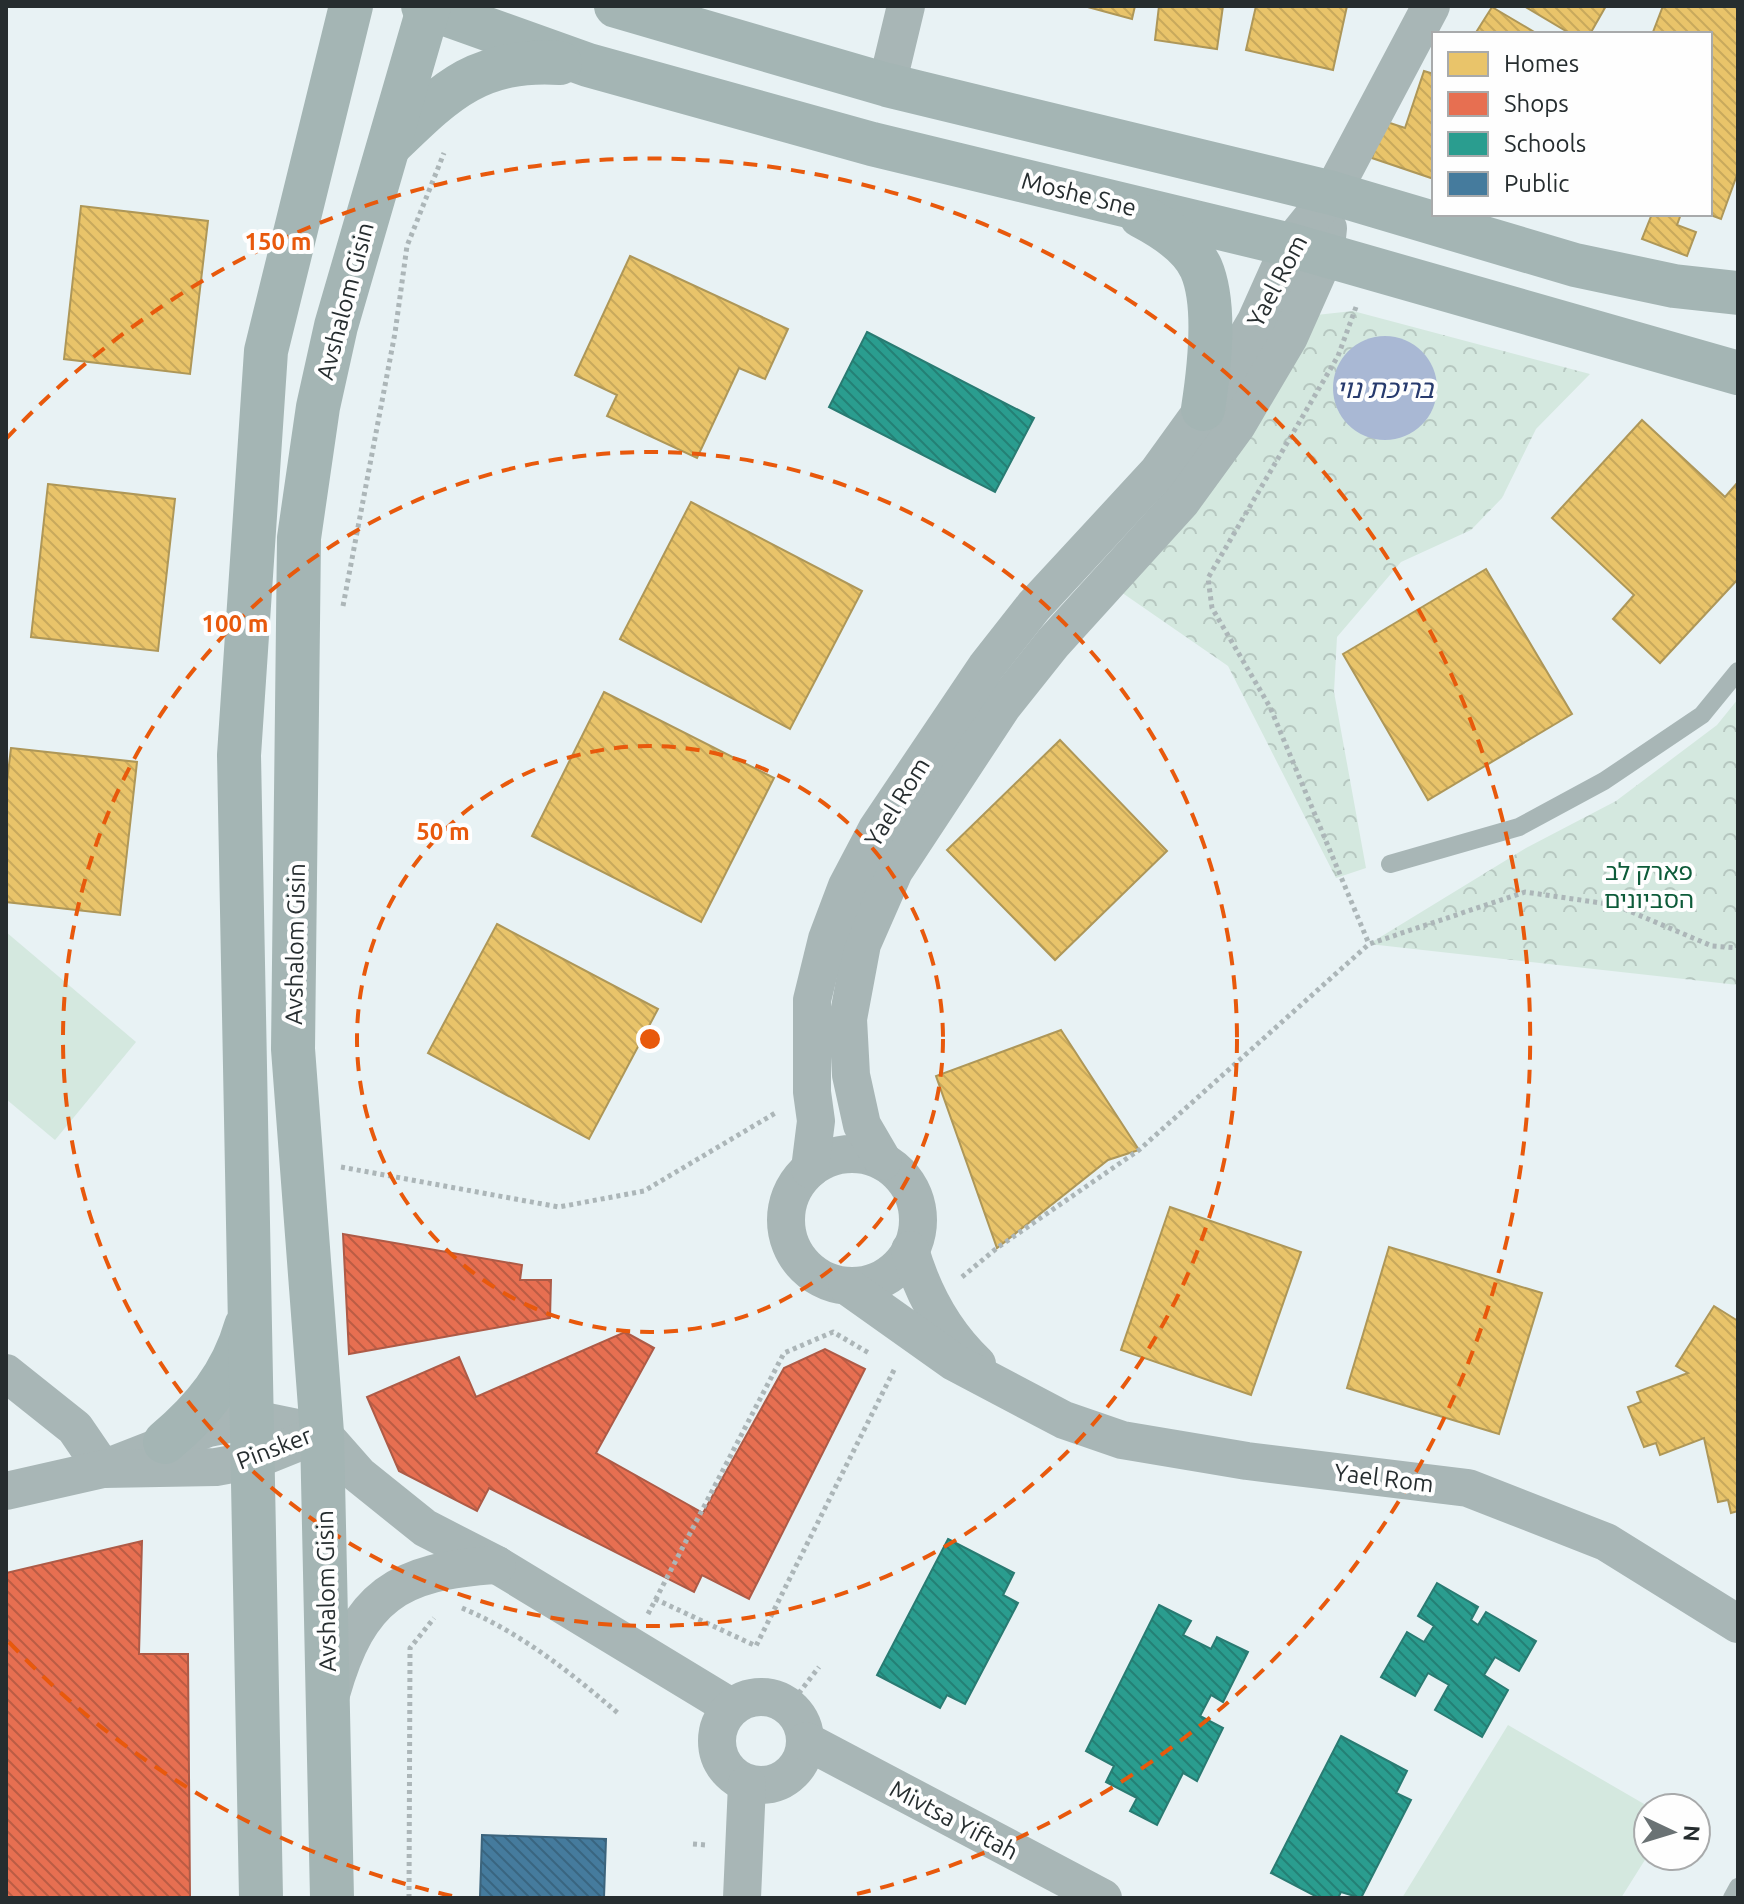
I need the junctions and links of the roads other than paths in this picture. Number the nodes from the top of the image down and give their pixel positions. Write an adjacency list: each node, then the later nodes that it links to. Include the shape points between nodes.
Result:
1 (351, 6): 21 (street, Avshalom Gisin, via 266,351 239,755)
2 (616, 6): 7 (street)
3 (906, 6): 7 (street)
4 (1431, 6): 9 (street, Yael Rom)
5 (426, 7): 6 (street, Moshe Sne); 8 (street, Avshalom Gisin)
6 (588, 65): 8 (street, via 532,61 484,71 444,93); 10 (street, Moshe Sne, via 872,144)
7 (887, 85): 9 (street)
8 (387, 148): 24 (street, Avshalom Gisin, via 336,326 299,538 293,1049)
9 (1332, 193): 11 (street, Yael Rom); 12 (street, via 1575,265)
10 (1114, 203): 11 (street, Moshe Sne); 14 (street, via 1180,241 1201,268 1210,363)
11 (1308, 251): 13 (street, Moshe Sne); 14 (street, Yael Rom, via 1256,321); 17 (street, Yael Rom, via 1289,337 1237,425 1181,502 1002,707 894,871 862,944 848,1019 851,1075 862,1125)
12 (1738, 293)
13 (1738, 373)
14 (1203, 409): 18 (street, Yael Rom, via 1157,473 1034,606 986,667 877,829 847,886 812,1000 816,1121)
15 (1738, 671): 16 (lane, via 1702,715 1604,781 1519,827)
16 (1390, 864)
17 (883, 1161): 18 (street, via 853,1153); 19 (street, via 909,1187 917,1209)
18 (810, 1169): 20 (street, via 793,1189 786,1211 788,1240 813,1274)
19 (910, 1250): 20 (street, via 880,1280); 23 (street, Yael Rom, via 930,1304 960,1348)
20 (847, 1286): 23 (street, Yael Rom, via 916,1338)
21 (252, 1304): 25 (street, Avshalom Gisin); 26 (street, via 241,1344 221,1383 196,1416)
22 (6, 1373): 27 (street, via 75,1428)
23 (1009, 1392): 30 (street, Yael Rom, via 1064,1420 1122,1440 1468,1488 1606,1542)
24 (322, 1433): 25 (street, Pinsker); 29 (street, via 394,1506); 31 (street, Avshalom Gisin)
25 (255, 1440): 26 (street, Pinsker, via 208,1428); 27 (street, Pinsker, via 172,1470); 36 (street, Avshalom Gisin)
26 (165, 1442): 27 (street, Pinsker)
27 (103, 1469): 28 (street, Pinsker)
28 (6, 1491)
29 (497, 1565): 31 (street, via 427,1574 393,1589 355,1631); 32 (street)
30 (1738, 1624)
31 (327, 1707): 37 (street, Avshalom Gisin)
32 (731, 1707): 33 (street, via 760,1696 775,1698 789,1706); 34 (street, via 717,1734 718,1750 723,1764)
33 (806, 1741): 34 (street, via 795,1770 777,1783); 39 (street, Mivtsa Yiftah)
34 (747, 1784): 38 (street)
35 (1738, 1887): 40 (lane)
36 (261, 1898)
37 (332, 1898)
38 (742, 1898)
39 (1103, 1898)
40 (1732, 1898)

